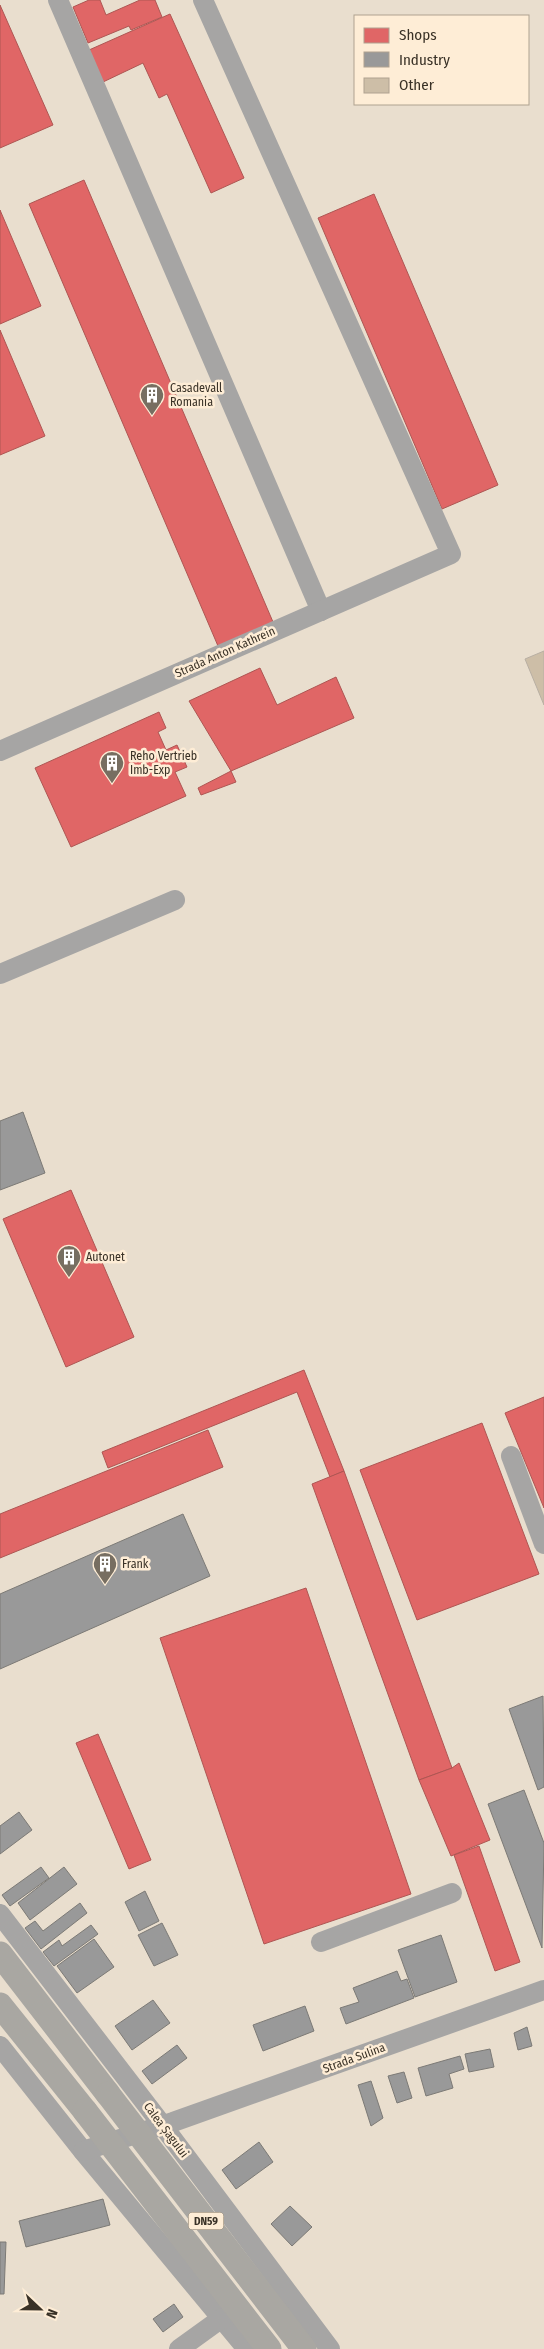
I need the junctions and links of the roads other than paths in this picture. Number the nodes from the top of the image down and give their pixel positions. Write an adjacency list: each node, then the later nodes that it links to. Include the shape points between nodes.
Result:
1 (58, 0): 3 (street)
2 (203, 0): 3 (street, Strada Anton Kathrein, via 451,554)
3 (321, 611): 4 (street, Strada Anton Kathrein)
4 (0, 751)
5 (175, 900): 6 (street)
6 (0, 974)
7 (511, 1456): 8 (street)
8 (544, 1544)
9 (452, 1893): 11 (street)
10 (0, 1914): 16 (street, Calea Șagului)
11 (321, 1942)
12 (0, 1954): 22 (main road, Calea Șagului / DN59, bridge)
13 (544, 1990): 16 (street, Strada Sulina)
14 (0, 2005): 21 (main road, DN59, bridge)
15 (0, 2046): 17 (street)
16 (163, 2126): 17 (street, Strada Sulina); 23 (street, Calea Șagului)
17 (83, 2151): 18 (street)
18 (222, 2318): 19 (street); 20 (street)
19 (179, 2349)
20 (247, 2349)
21 (269, 2349)
22 (304, 2349)
23 (330, 2349)

